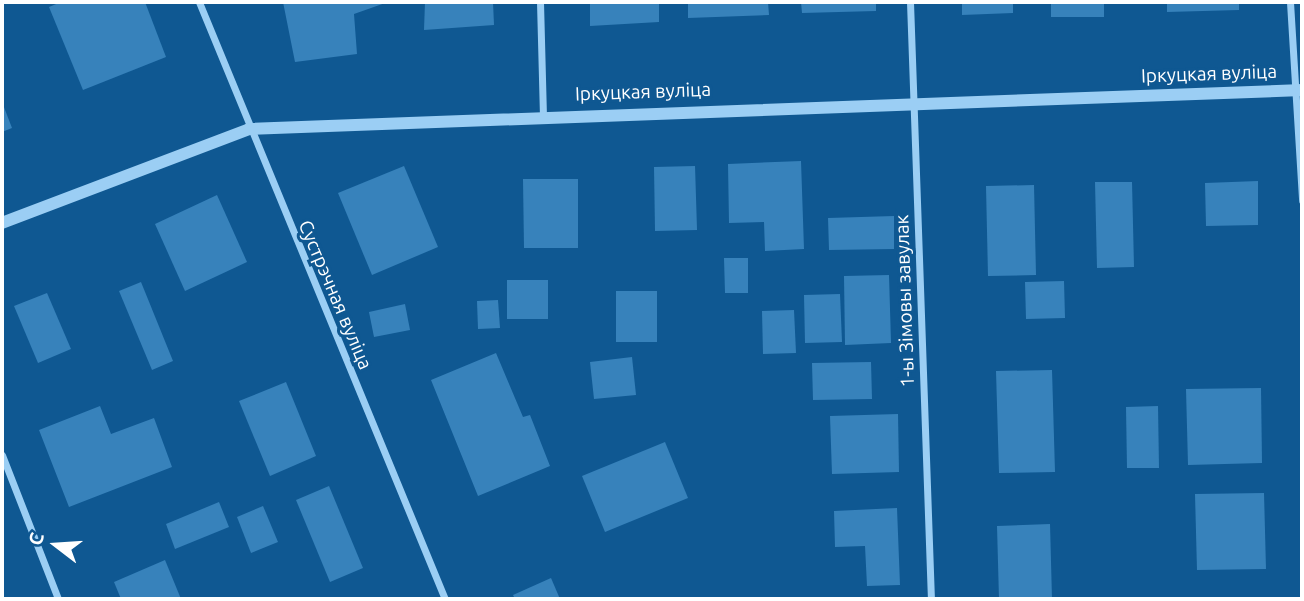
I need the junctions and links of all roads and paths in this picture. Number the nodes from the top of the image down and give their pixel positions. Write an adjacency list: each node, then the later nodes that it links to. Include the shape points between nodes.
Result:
1 (199, 2): 8 (street, Сустрэчная вуліца)
2 (540, 2): 7 (street)
3 (910, 2): 6 (street, 1-ы Зімовы завулак)
4 (1290, 2): 5 (street)
5 (1298, 90): 6 (street, Іркуцкая вуліца); 9 (street)
6 (914, 104): 7 (street, Іркуцкая вуліца); 14 (street, 1-ы Зімовы завулак)
7 (543, 115): 8 (street, Іркуцкая вуліца)
8 (249, 128): 10 (street, Іркуцкая вуліца); 13 (street, Сустрэчная вуліца)
9 (1302, 201)
10 (2, 223)
11 (2, 455): 12 (street)
12 (58, 599)
13 (445, 599)
14 (931, 599)

